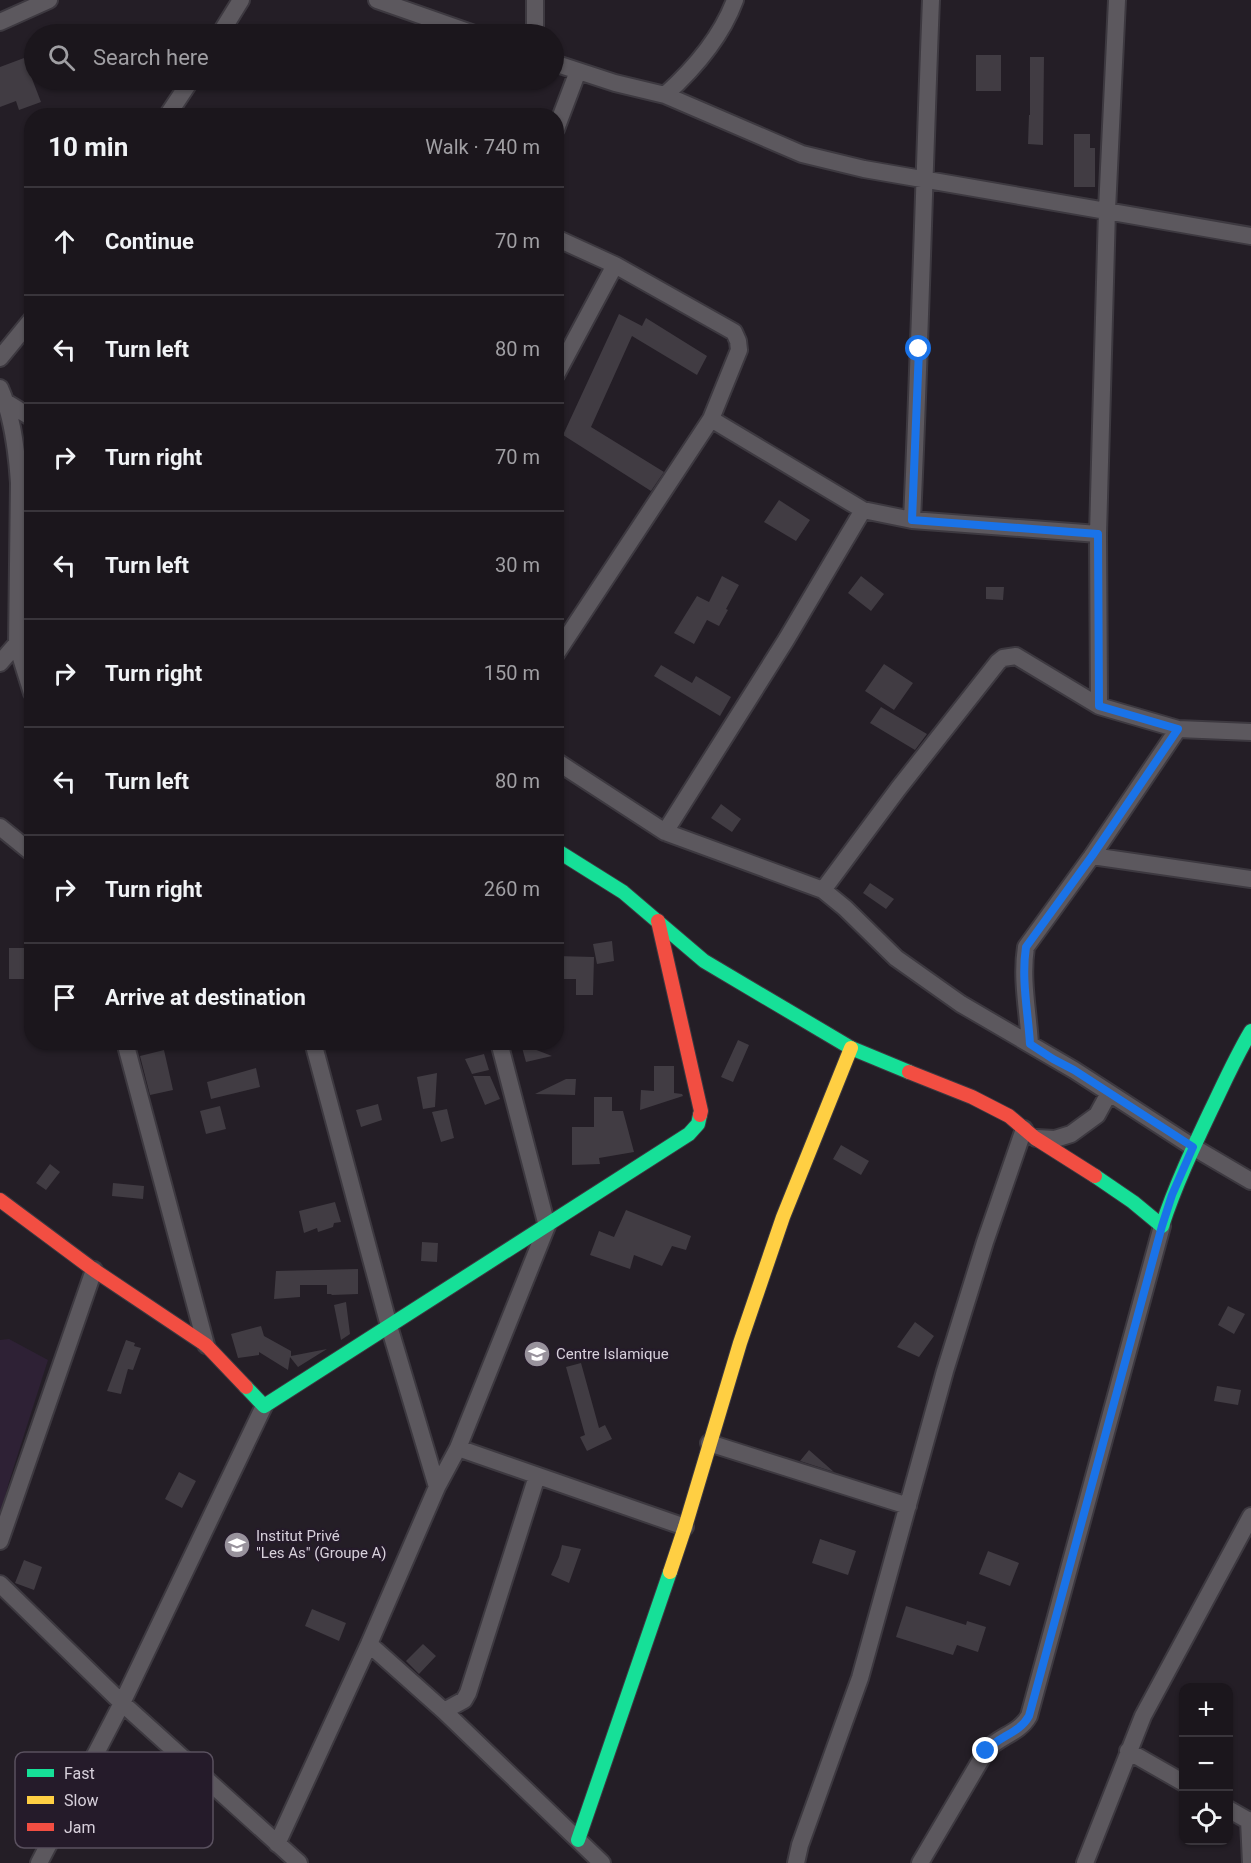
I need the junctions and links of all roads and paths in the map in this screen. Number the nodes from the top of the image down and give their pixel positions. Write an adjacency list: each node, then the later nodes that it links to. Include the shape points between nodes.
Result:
1 (49, 0): 8 (street)
2 (241, 0): 9 (street)
3 (377, 0): 10 (street)
4 (536, 0): 11 (street)
5 (735, 0): 15 (street, via 727,21 702,58)
6 (931, 0): 18 (street)
7 (1118, 0): 19 (street)
8 (0, 22)
9 (226, 24)
10 (445, 24)
11 (535, 24)
12 (564, 66): 13 (street)
13 (578, 71): 15 (street); 17 (street)
14 (184, 90): 16 (street)
15 (665, 95): 18 (street, via 802,154)
16 (172, 108)
17 (564, 108)
18 (924, 180): 19 (street); 32 (street)
19 (1107, 210): 20 (street); 33 (street)
20 (1251, 236)
21 (564, 242): 22 (street)
22 (615, 265): 25 (street); 28 (street, via 734,332 740,350)
23 (24, 329): 24 (street)
24 (0, 358)
25 (564, 360)
26 (2, 396): 27 (street); 29 (street)
27 (24, 412)
28 (711, 419): 31 (street); 35 (street)
29 (24, 483)
30 (24, 507): 36 (street)
31 (863, 510): 32 (street); 44 (street)
32 (912, 520): 33 (street)
33 (1098, 534): 39 (street)
34 (24, 636): 36 (street)
35 (564, 642)
36 (17, 645): 37 (street); 38 (street)
37 (0, 663)
38 (24, 667)
39 (1099, 706): 40 (street); 49 (street, via 1016,656 1003,658)
40 (1178, 729): 41 (street); 47 (street)
41 (1251, 732)
42 (564, 766): 44 (street)
43 (0, 827): 45 (street)
44 (665, 832): 49 (street)
45 (24, 846)
46 (564, 855): 50 (street, via 623,892)
47 (1092, 856): 48 (street); 52 (street, via 1026,947 1023,964)
48 (1251, 879)
49 (823, 890): 52 (street, via 911,970)
50 (658, 921): 53 (street, via 704,961); 62 (street, via 701,1111 698,1124 689,1134)
51 (1251, 1030): 59 (street)
52 (1030, 1044): 57 (street)
53 (851, 1048): 58 (street, via 972,1097 1009,1116); 68 (street, via 783,1217)
54 (127, 1050): 66 (street)
55 (315, 1050): 65 (street)
56 (501, 1050): 62 (street)
57 (1109, 1093): 58 (street, via 1097,1115 1071,1134 1055,1139); 59 (street)
58 (1030, 1134): 63 (street, via 1133,1202); 72 (street, via 985,1242)
59 (1193, 1147): 60 (street); 63 (street)
60 (1251, 1181)
61 (0, 1200): 64 (street)
62 (547, 1226): 65 (street); 69 (street)
63 (1162, 1226): 94 (street, via 1029,1716 1019,1729 986,1751)
64 (94, 1270): 66 (street); 75 (street)
65 (389, 1326): 67 (street); 71 (street)
66 (206, 1345): 67 (street)
67 (264, 1406): 78 (street)
68 (709, 1443): 72 (street); 74 (street)
69 (458, 1448): 70 (street); 71 (street)
70 (537, 1476): 74 (street); 79 (street, via 468,1693 464,1700)
71 (437, 1487): 77 (street)
72 (908, 1506): 93 (street, via 854,1698)
73 (1251, 1516): 80 (street, via 1149,1702)
74 (684, 1527): 87 (street)
75 (0, 1541)
76 (0, 1584): 78 (street)
77 (369, 1644): 79 (street); 88 (street)
78 (123, 1703): 81 (street); 82 (street)
79 (444, 1711): 87 (street)
80 (1128, 1751): 83 (street); 95 (street)
81 (97, 1752)
82 (177, 1752)
83 (1179, 1780)
84 (213, 1785): 88 (street)
85 (1233, 1812): 86 (street)
86 (1250, 1821): 96 (street)
87 (578, 1840): 92 (street)
88 (277, 1844): 91 (street)
89 (47, 1848): 90 (street)
90 (39, 1863)
91 (299, 1863)
92 (602, 1863)
93 (796, 1863)
94 (921, 1863)
95 (1085, 1863)
96 (1251, 1863)

